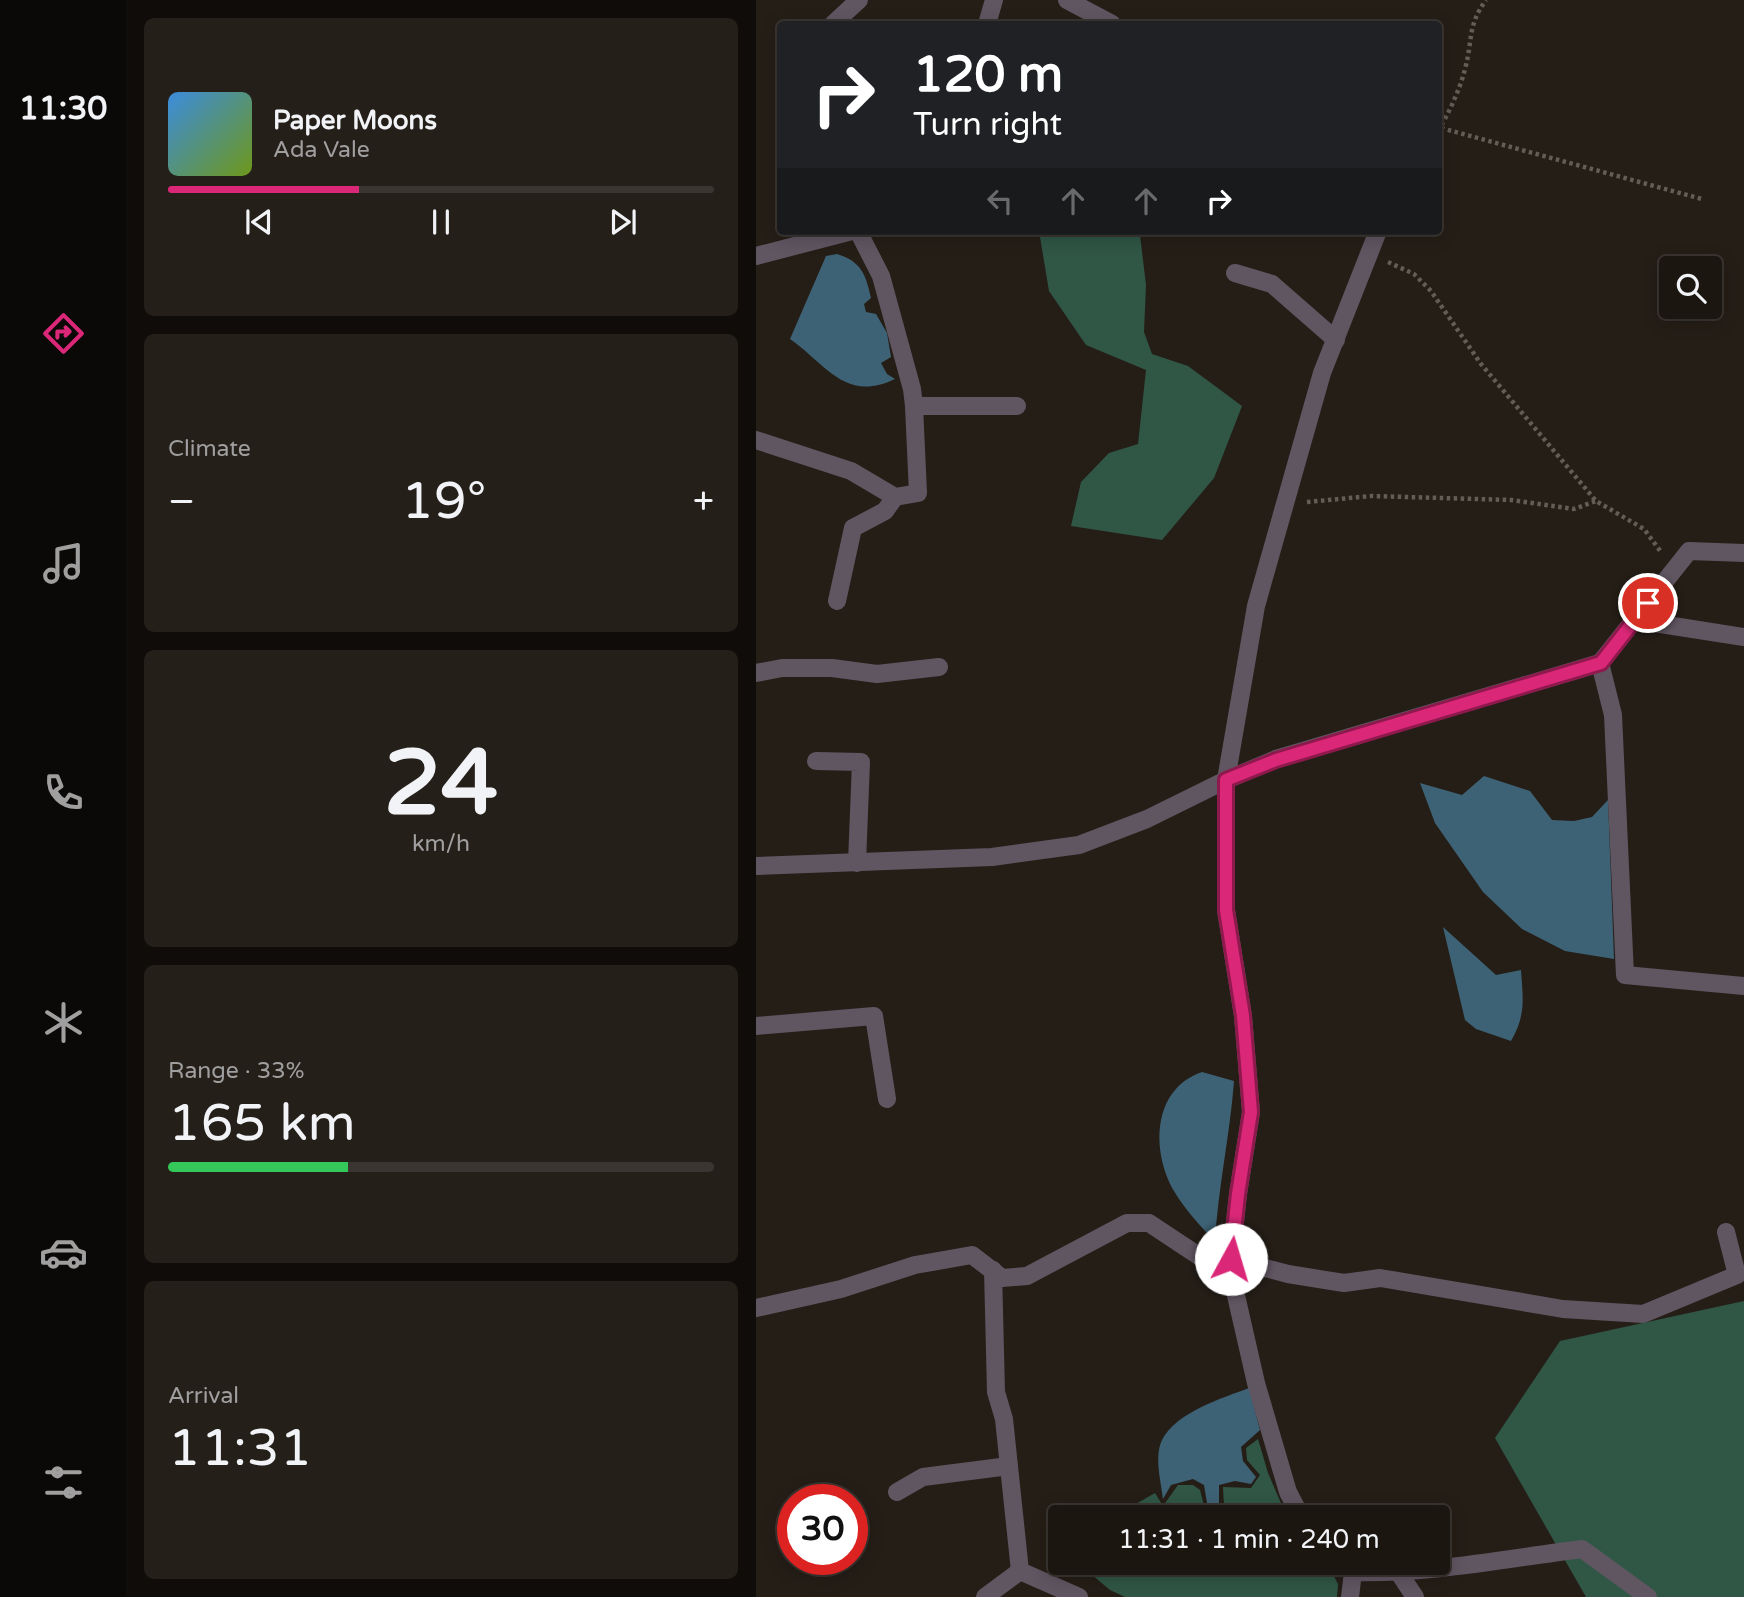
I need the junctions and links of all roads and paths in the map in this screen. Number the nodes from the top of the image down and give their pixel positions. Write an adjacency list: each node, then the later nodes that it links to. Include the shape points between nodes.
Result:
1 (859, 0): 5 (street)
2 (993, 0): 6 (street)
3 (1067, 0): 7 (street)
4 (1486, 0): 8 (path, via 1476,13 1465,69)
5 (836, 21)
6 (988, 21)
7 (1106, 21)
8 (1442, 125)
9 (1442, 131): 10 (path)
10 (1702, 199)
11 (839, 235): 15 (street)
12 (857, 235): 18 (street, via 881,276)
13 (1377, 235): 14 (street)
14 (1370, 254): 17 (street); 22 (path, via 1414,274 1431,291 1482,364)
15 (756, 256)
16 (1235, 273): 17 (street, via 1272,284)
17 (1336, 340): 23 (street, via 1322,373)
18 (915, 406): 19 (street); 21 (street, via 918,494)
19 (1017, 406)
20 (756, 440): 21 (street, via 851,471)
21 (895, 497): 26 (street, via 886,511 853,528)
22 (1596, 501): 23 (path, via 1574,509 1511,499 1371,496); 25 (path, via 1644,529)
23 (1285, 505): 33 (street, via 1256,606)
24 (1744, 553): 25 (street, via 1689,551)
25 (1674, 570): 27 (street)
26 (837, 601)
27 (1634, 620): 28 (street); 29 (street)
28 (1744, 637)
29 (1601, 663): 33 (street, via 1276,760); 36 (street, via 1613,715 1625,975)
30 (939, 667): 31 (street, via 877,674 832,668)
31 (756, 673)
32 (816, 761): 34 (street, via 860,762)
33 (1226, 780): 34 (street, via 1079,845 992,856); 40 (street, via 1226,910 1243,1016 1251,1112)
34 (857, 863): 35 (street)
35 (756, 866)
36 (1744, 986)
37 (756, 1026): 38 (street, via 874,1016)
38 (887, 1099)
39 (1726, 1232): 40 (street, via 1737,1275 1643,1314 1563,1309 1380,1278 1344,1283)
40 (1231, 1259): 42 (street)
41 (993, 1270): 42 (street, via 1002,1278 1027,1276 1127,1223 1149,1223); 43 (street, via 972,1255 915,1265 841,1289); 44 (street, via 996,1392)
42 (1232, 1278): 46 (street, via 1256,1383)
43 (756, 1308)
44 (1009, 1466): 45 (street, via 923,1477); 48 (street)
45 (897, 1492)
46 (1295, 1505)
47 (1450, 1568): 55 (street, via 1582,1549)
48 (1020, 1571): 51 (street); 52 (street)
49 (1349, 1575): 53 (street)
50 (1400, 1575): 54 (street)
51 (985, 1597)
52 (1079, 1597)
53 (1350, 1597)
54 (1415, 1597)
55 (1648, 1597)

